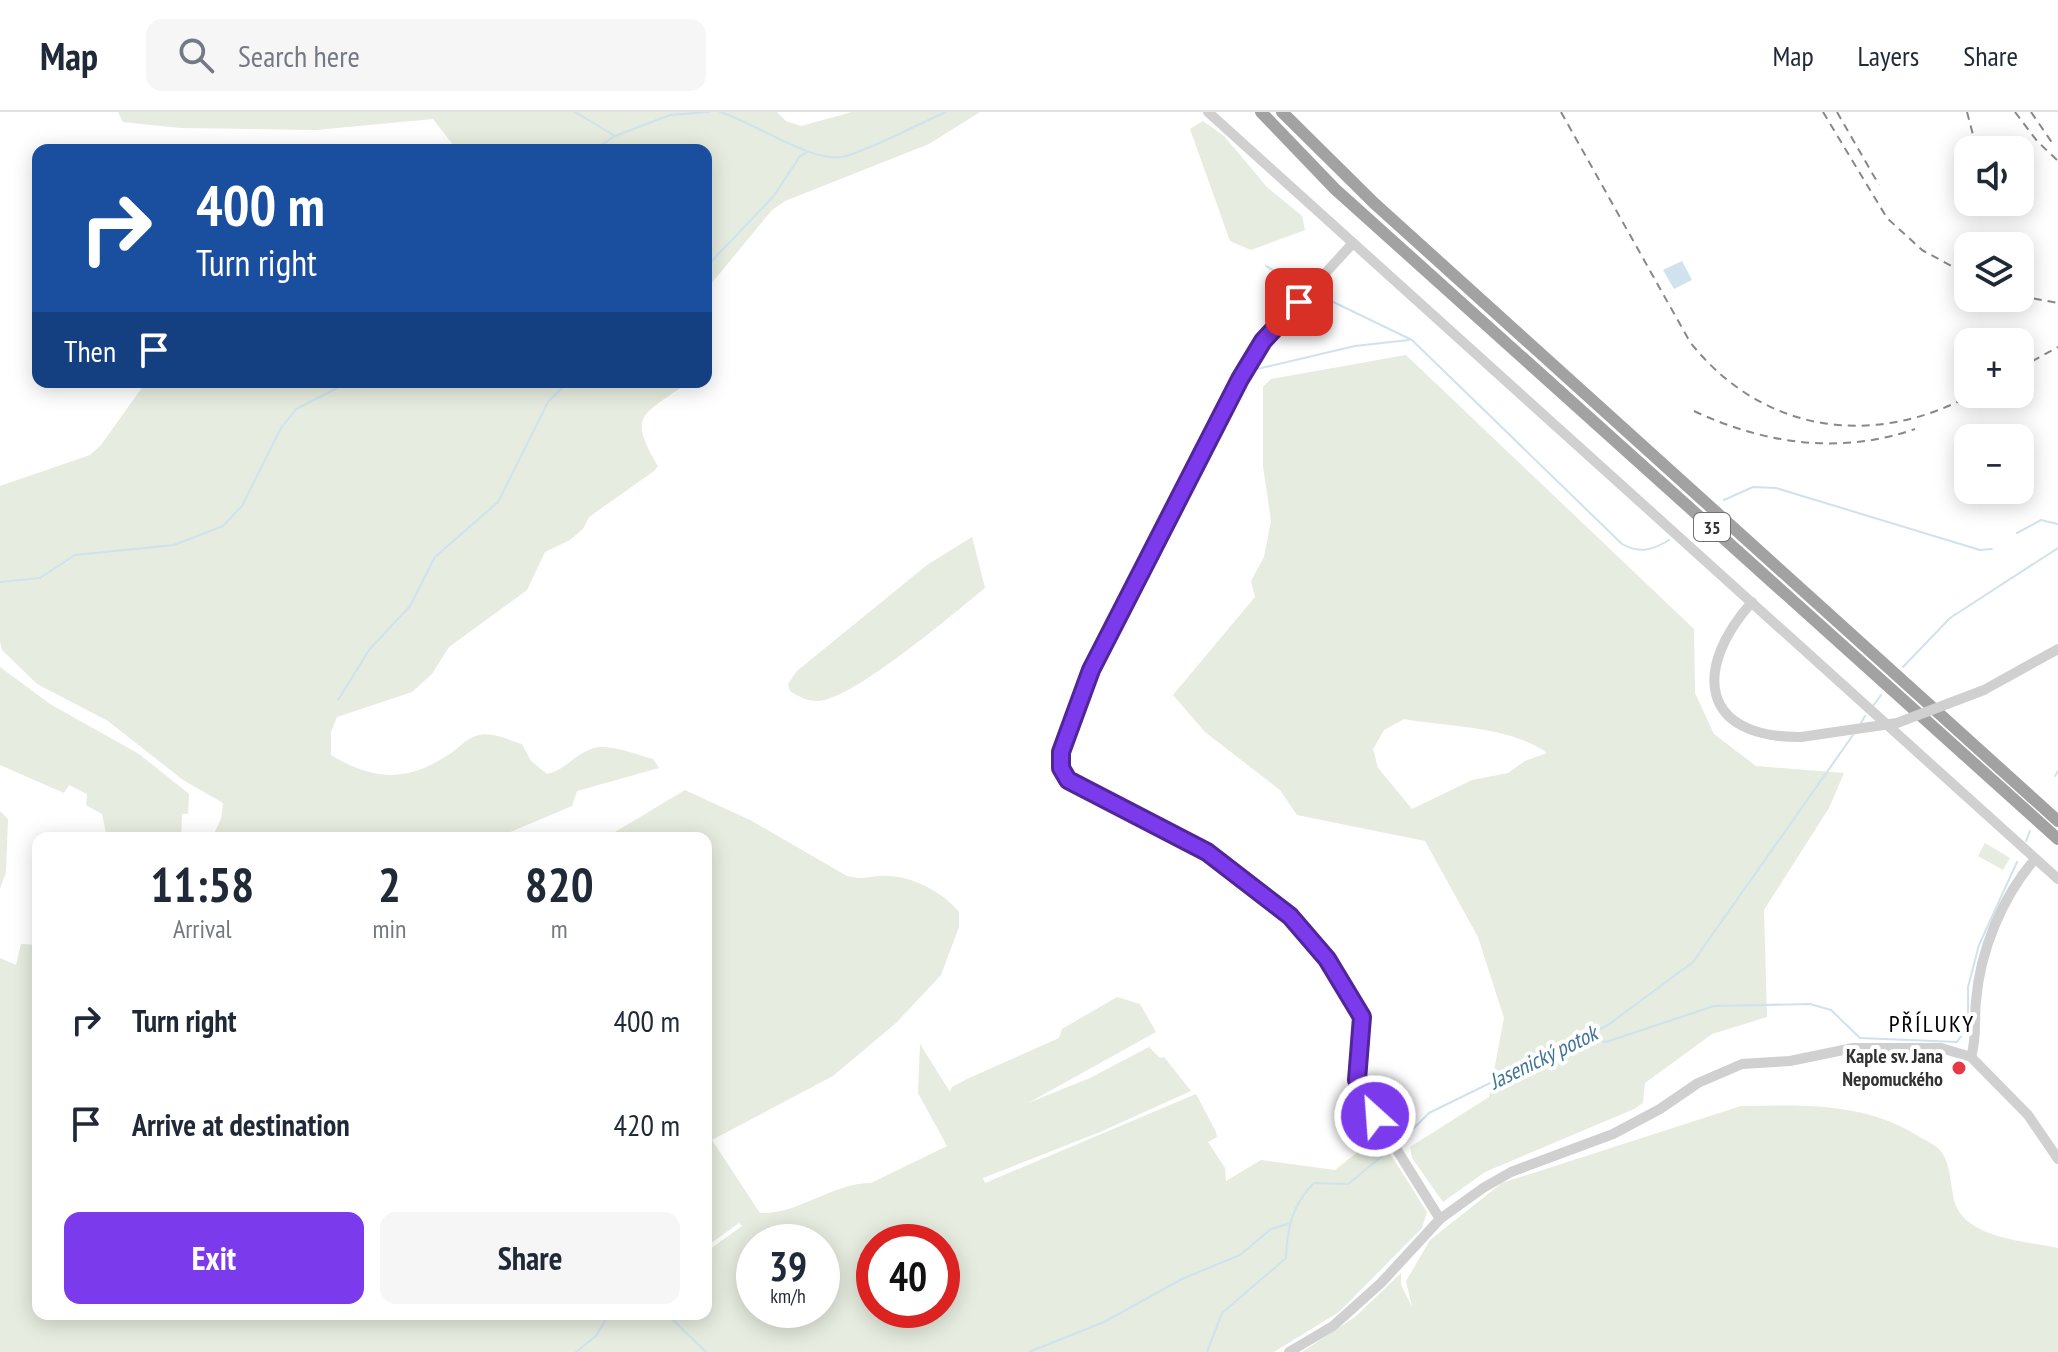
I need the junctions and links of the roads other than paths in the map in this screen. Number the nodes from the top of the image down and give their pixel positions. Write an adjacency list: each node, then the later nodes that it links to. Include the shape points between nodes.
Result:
1 (1208, 112): 4 (street)
2 (1261, 112): 8 (highway, 35, via 1335,189)
3 (1282, 112): 7 (highway, 35, via 1374,203)
4 (1353, 243): 5 (street); 13 (street, via 1263,341 1240,379 1097,656 1061,752 1061,768 1068,780 1207,852 1290,916 1327,959 1362,1017 1357,1080 1387,1139)
5 (1752, 602): 6 (street, bridge, via 1729,630 1715,657 1713,676 1728,714 1745,728 1766,735 1801,737 1897,723 1984,690); 9 (street)
6 (2058, 649)
7 (2058, 821)
8 (2058, 839)
9 (2035, 859): 10 (street); 11 (street, via 2021,875 1980,963)
10 (2058, 879)
11 (1971, 1057): 12 (street, via 2028,1115); 13 (street, via 1941,1048 1853,1048 1730,1067 1613,1134 1501,1177)
12 (2058, 1159)
13 (1440, 1219): 14 (street, via 1333,1326)
14 (1289, 1352)

